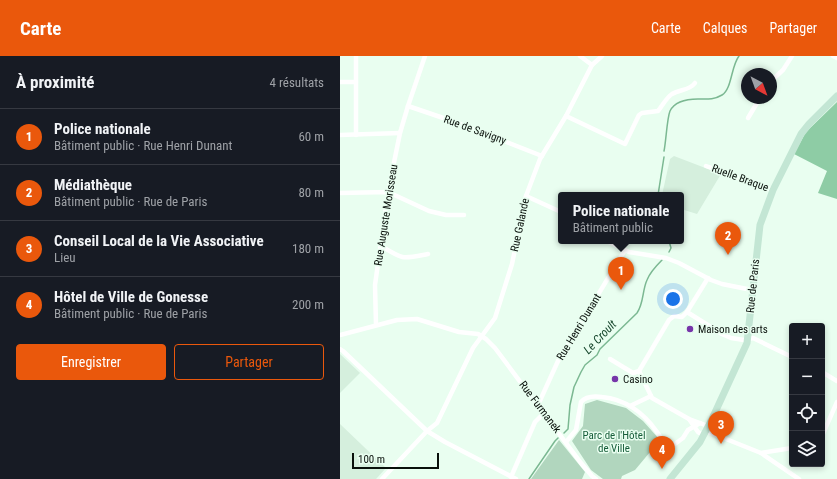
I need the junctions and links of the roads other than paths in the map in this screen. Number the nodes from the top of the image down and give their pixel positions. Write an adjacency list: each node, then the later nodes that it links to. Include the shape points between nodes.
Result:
1 (356, 56): 11 (street)
2 (425, 56): 15 (street, Rue Auguste Morisseau)
3 (580, 56): 8 (street)
4 (602, 56): 8 (street)
5 (792, 56): 9 (street)
6 (833, 56): 7 (street)
7 (837, 58)
8 (592, 65): 16 (street, Rue Galande)
9 (777, 76)
10 (340, 82): 11 (street)
11 (356, 82): 19 (street)
12 (695, 83): 16 (street, via 692,87 668,97 658,111 639,115 625,144)
13 (837, 96): 23 (street, Rue de Paris, via 801,134)
14 (756, 104): 17 (street)
15 (408, 106): 18 (street, Rue Auguste Morisseau); 21 (street, Rue de Savigny)
16 (566, 116): 21 (street, Rue Galande)
17 (748, 118)
18 (400, 133): 19 (street); 24 (street, Rue Auguste Morisseau)
19 (356, 134): 20 (street)
20 (340, 135)
21 (542, 156): 26 (street, Rue Galande)
22 (706, 166): 23 (street, Ruelle Braque)
23 (773, 190): 34 (street, Rue de Paris, via 760,225)
24 (388, 192): 25 (street); 28 (street, via 429,211 446,215); 30 (street, Rue Auguste Morisseau)
25 (340, 193)
26 (526, 196): 27 (street); 38 (street, Rue Galande, via 502,300 495,318)
27 (558, 211)
28 (464, 215)
29 (613, 244): 31 (street)
30 (381, 246): 32 (street, via 399,257); 36 (street, Rue Auguste Morisseau, via 375,285)
31 (625, 250): 33 (street, via 666,258); 48 (street, Rue Henri Dunant, via 558,361)
32 (428, 254)
33 (708, 278): 34 (street, via 722,284); 35 (street)
34 (752, 290): 39 (street, Rue de Paris)
35 (687, 312): 39 (street, via 731,338); 43 (street, via 682,317 674,316 669,320)
36 (376, 325): 37 (street); 38 (street, via 417,319)
37 (340, 335)
38 (482, 336): 48 (street, Rue Furmanek, via 495,348); 54 (street, Rue Galande, via 473,348 437,423)
39 (747, 338): 41 (street, via 753,338); 55 (street, Rue de Paris, via 747,343)
40 (340, 349): 54 (street)
41 (789, 355)
42 (610, 359): 43 (street, via 633,373)
43 (639, 371): 46 (street)
44 (825, 374): 45 (street)
45 (837, 381)
46 (651, 396): 49 (street); 51 (street)
47 (837, 402): 56 (street)
48 (538, 405): 50 (street, Rue Furmanek)
49 (630, 406): 53 (street, via 651,424 668,449); 57 (street, via 622,398 596,396 583,400 580,404 576,430)
50 (544, 413): 57 (street, Rue Furmanek); 60 (street, via 535,422)
51 (689, 419): 52 (street); 53 (street)
52 (700, 423): 53 (street); 55 (street)
53 (694, 426): 55 (street, via 698,432)
54 (427, 431): 60 (street); 62 (street, Rue Galande)
55 (706, 431): 59 (street); 63 (street, Rue de Paris)
56 (824, 431)
57 (566, 442): 61 (street, Rue Furmanek)
58 (789, 448): 59 (street)
59 (761, 453): 64 (street)
60 (513, 478)
61 (592, 478)
62 (382, 479)
63 (670, 479)
64 (799, 479)

